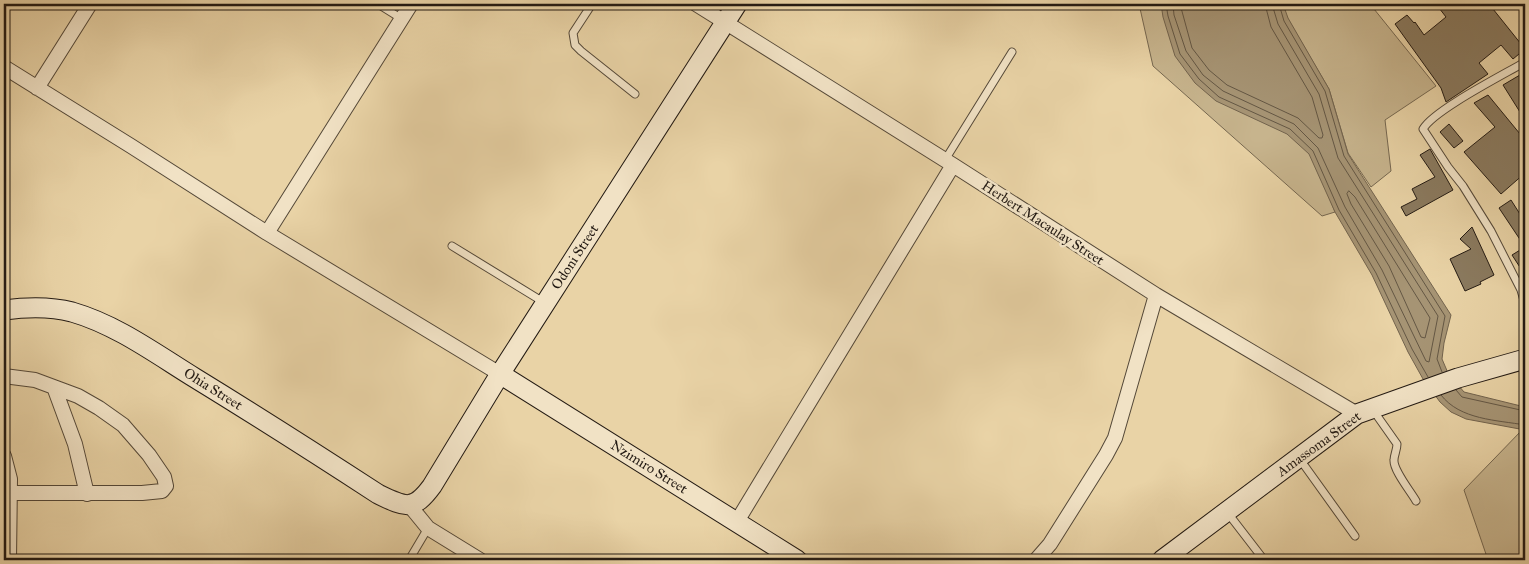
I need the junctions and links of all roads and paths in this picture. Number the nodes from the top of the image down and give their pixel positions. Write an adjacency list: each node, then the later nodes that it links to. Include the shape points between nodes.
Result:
1 (90, 4): 12 (street)
2 (378, 4): 7 (lane)
3 (411, 4): 7 (street)
4 (592, 4): 13 (lane, via 573,33 575,45)
5 (696, 4): 8 (street, Herbert Macaulay Street)
6 (737, 4): 8 (street, Odoni Street)
7 (402, 19): 15 (street)
8 (728, 25): 14 (street, Herbert Macaulay Street); 18 (street, Odoni Street)
9 (1012, 52): 14 (lane)
10 (1525, 62): 19 (lane, via 1443,111 1423,129 1491,231)
11 (4, 67): 12 (street)
12 (37, 88): 15 (street)
13 (635, 94)
14 (949, 162): 17 (street, Herbert Macaulay Street); 33 (street)
15 (266, 233): 22 (street)
16 (452, 246): 18 (lane)
17 (1156, 295): 25 (street, Herbert Macaulay Street); 40 (street, via 1106,456 1050,544)
18 (546, 303): 22 (street, Odoni Street)
19 (1525, 304)
20 (4, 310): 31 (street, Ohia Street, via 56,309 108,326 378,494)
21 (1525, 359): 25 (street, Amassoma Street, via 1458,378)
22 (500, 374): 31 (street, Odoni Street, via 432,486 423,498); 33 (street, Nzimiro Street)
23 (4, 376): 24 (street, via 35,380)
24 (54, 387): 29 (street); 29 (street, via 85,400 123,425 166,481 162,491)
25 (1364, 411): 27 (street, Amassoma Street); 30 (lane, via 1397,444 1395,468)
26 (4, 456): 28 (street, via 10,479)
27 (1298, 458): 32 (street, Amassoma Street); 35 (lane)
28 (7, 493): 29 (street); 36 (street)
29 (87, 494)
30 (1416, 500)
31 (410, 506): 34 (street)
32 (1227, 511): 41 (street, Amassoma Street); 42 (lane)
33 (736, 523): 39 (street, Nzimiro Street)
34 (428, 528): 37 (lane); 38 (street)
35 (1355, 536)
36 (9, 560)
37 (409, 560)
38 (480, 560)
39 (797, 560)
40 (1036, 560)
41 (1162, 560)
42 (1264, 560)

